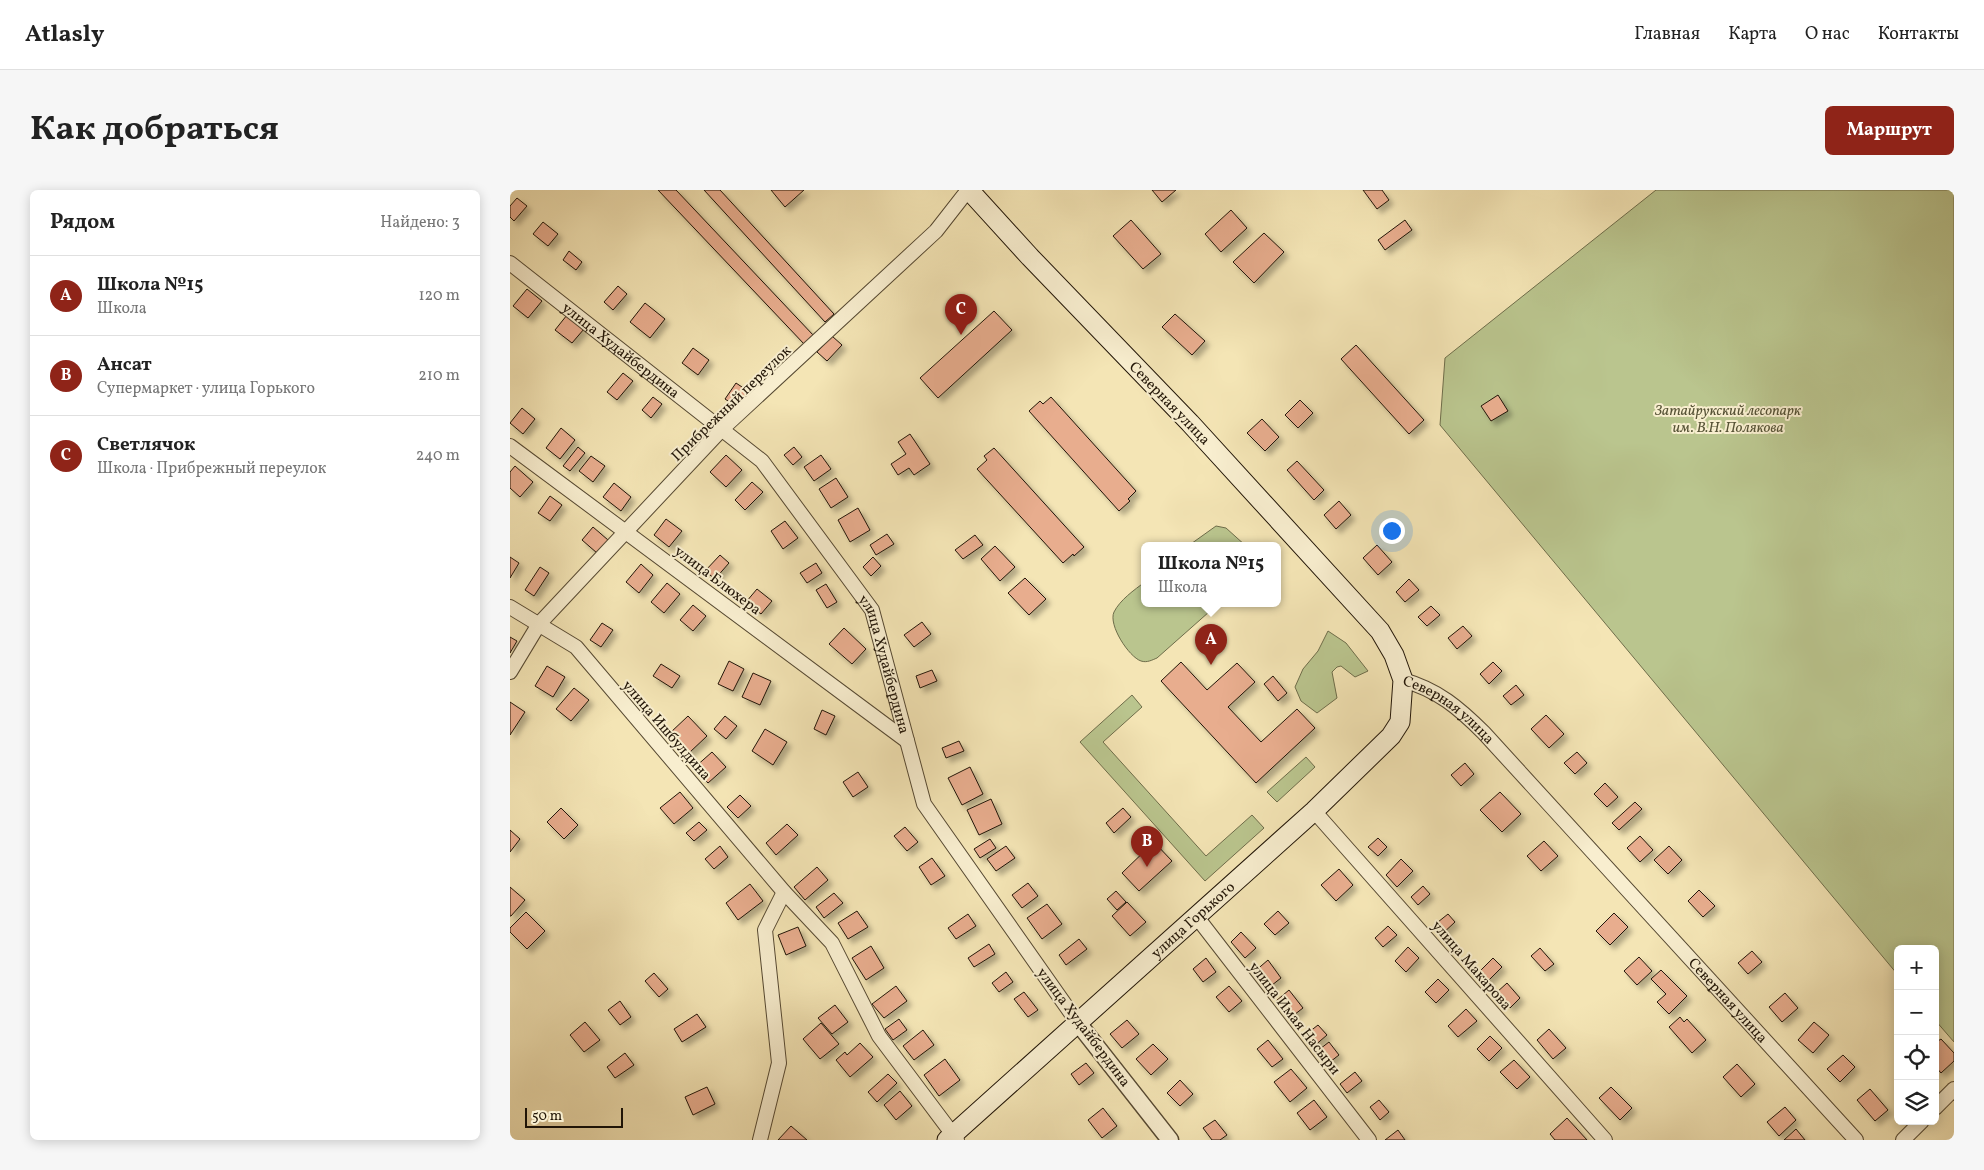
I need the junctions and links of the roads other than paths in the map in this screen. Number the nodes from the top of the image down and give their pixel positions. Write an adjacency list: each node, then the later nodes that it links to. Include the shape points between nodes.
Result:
1 (968, 190): 3 (street, Прибрежный переулок, via 936,231); 9 (main road, Северная улица, via 1380,631 1394,655)
2 (510, 262): 3 (street, улица Худайбердина)
3 (722, 429): 5 (street, Прибрежный переулок); 10 (street, улица Худайбердина, via 762,461 872,610)
4 (510, 446): 5 (street, улица Блюхера)
5 (626, 532): 7 (street, Прибрежный переулок); 10 (street, улица Блюхера)
6 (510, 607): 7 (street, улица Ишбулдина)
7 (539, 624): 8 (street, Прибрежный переулок); 12 (street, улица Ишбулдина, via 576,647)
8 (510, 672)
9 (1402, 680): 11 (main road, улица Горького, via 1400,722 1391,736); 23 (street, Северная улица, via 1425,687 1456,706 1484,733)
10 (907, 741): 14 (street, улица Худайбердина, via 924,804)
11 (1314, 811): 13 (main road, улица Горького); 22 (street, улица Макарова)
12 (784, 892): 18 (street, улица Ишбулдина, via 832,943 879,1036); 19 (street, via 766,930 779,1063)
13 (1196, 916): 14 (main road, улица Горького); 21 (street, улица Имая Насыри)
14 (1078, 1023): 18 (main road, улица Горького); 20 (street, улица Худайбердина)
15 (1954, 1089): 16 (street)
16 (1939, 1104)
17 (1918, 1125): 24 (street)
18 (952, 1138)
19 (760, 1140)
20 (1170, 1140)
21 (1369, 1140)
22 (1605, 1140)
23 (1856, 1140)
24 (1903, 1140)

